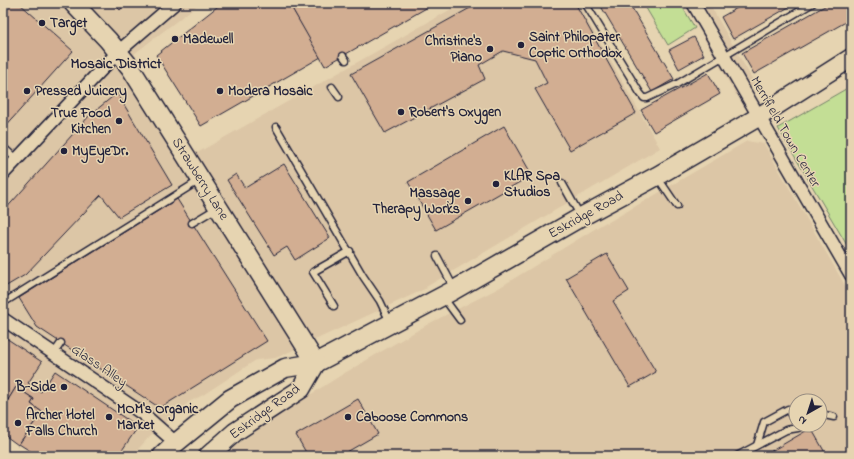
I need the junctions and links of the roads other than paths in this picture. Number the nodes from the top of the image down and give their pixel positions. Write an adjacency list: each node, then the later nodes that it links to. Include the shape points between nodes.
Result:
1 (73, 3): 6 (street, Strawberry Lane)
2 (175, 3): 6 (street)
3 (585, 3): 7 (lane, via 644,98 677,84)
4 (813, 3): 7 (lane)
5 (695, 4): 7 (street, Merrifield Town Center)
6 (118, 52): 14 (street); 17 (street, Strawberry Lane, via 153,102)
7 (724, 56): 11 (street, Merrifield Town Center)
8 (851, 58): 11 (street, Eskridge Road)
9 (332, 87): 10 (lane)
10 (339, 97)
11 (760, 116): 16 (street, Eskridge Road); 25 (street, Merrifield Town Center)
12 (276, 127): 23 (lane)
13 (3, 147): 14 (lane)
14 (16, 159): 15 (street)
15 (3, 174)
16 (657, 176): 19 (lane); 21 (street, Eskridge Road)
17 (201, 180): 20 (street, Strawberry Lane); 27 (lane)
18 (562, 183): 21 (lane)
19 (676, 206)
20 (218, 208): 22 (lane); 34 (street, Strawberry Lane)
21 (581, 217): 26 (street, Eskridge Road)
22 (192, 223)
23 (350, 251): 28 (lane, via 313,272); 31 (lane)
24 (437, 256): 26 (lane)
25 (851, 275)
26 (448, 293): 30 (lane); 31 (street, Eskridge Road)
27 (3, 303)
28 (334, 306)
29 (3, 319): 33 (street, Glass Alley)
30 (460, 320)
31 (391, 323): 34 (street, Eskridge Road)
32 (61, 343): 33 (lane)
33 (54, 353): 40 (street, Glass Alley, via 143,414)
34 (316, 363): 40 (street, Eskridge Road, via 285,368 230,399); 43 (street, Eskridge Road, via 302,389 235,432)
35 (788, 409): 41 (lane, via 764,422)
36 (828, 416): 37 (lane)
37 (834, 417)
38 (788, 428): 39 (lane)
39 (786, 430): 41 (lane)
40 (176, 443): 42 (street, Eskridge Road)
41 (757, 445): 44 (lane)
42 (162, 456)
43 (208, 456)
44 (737, 456)

